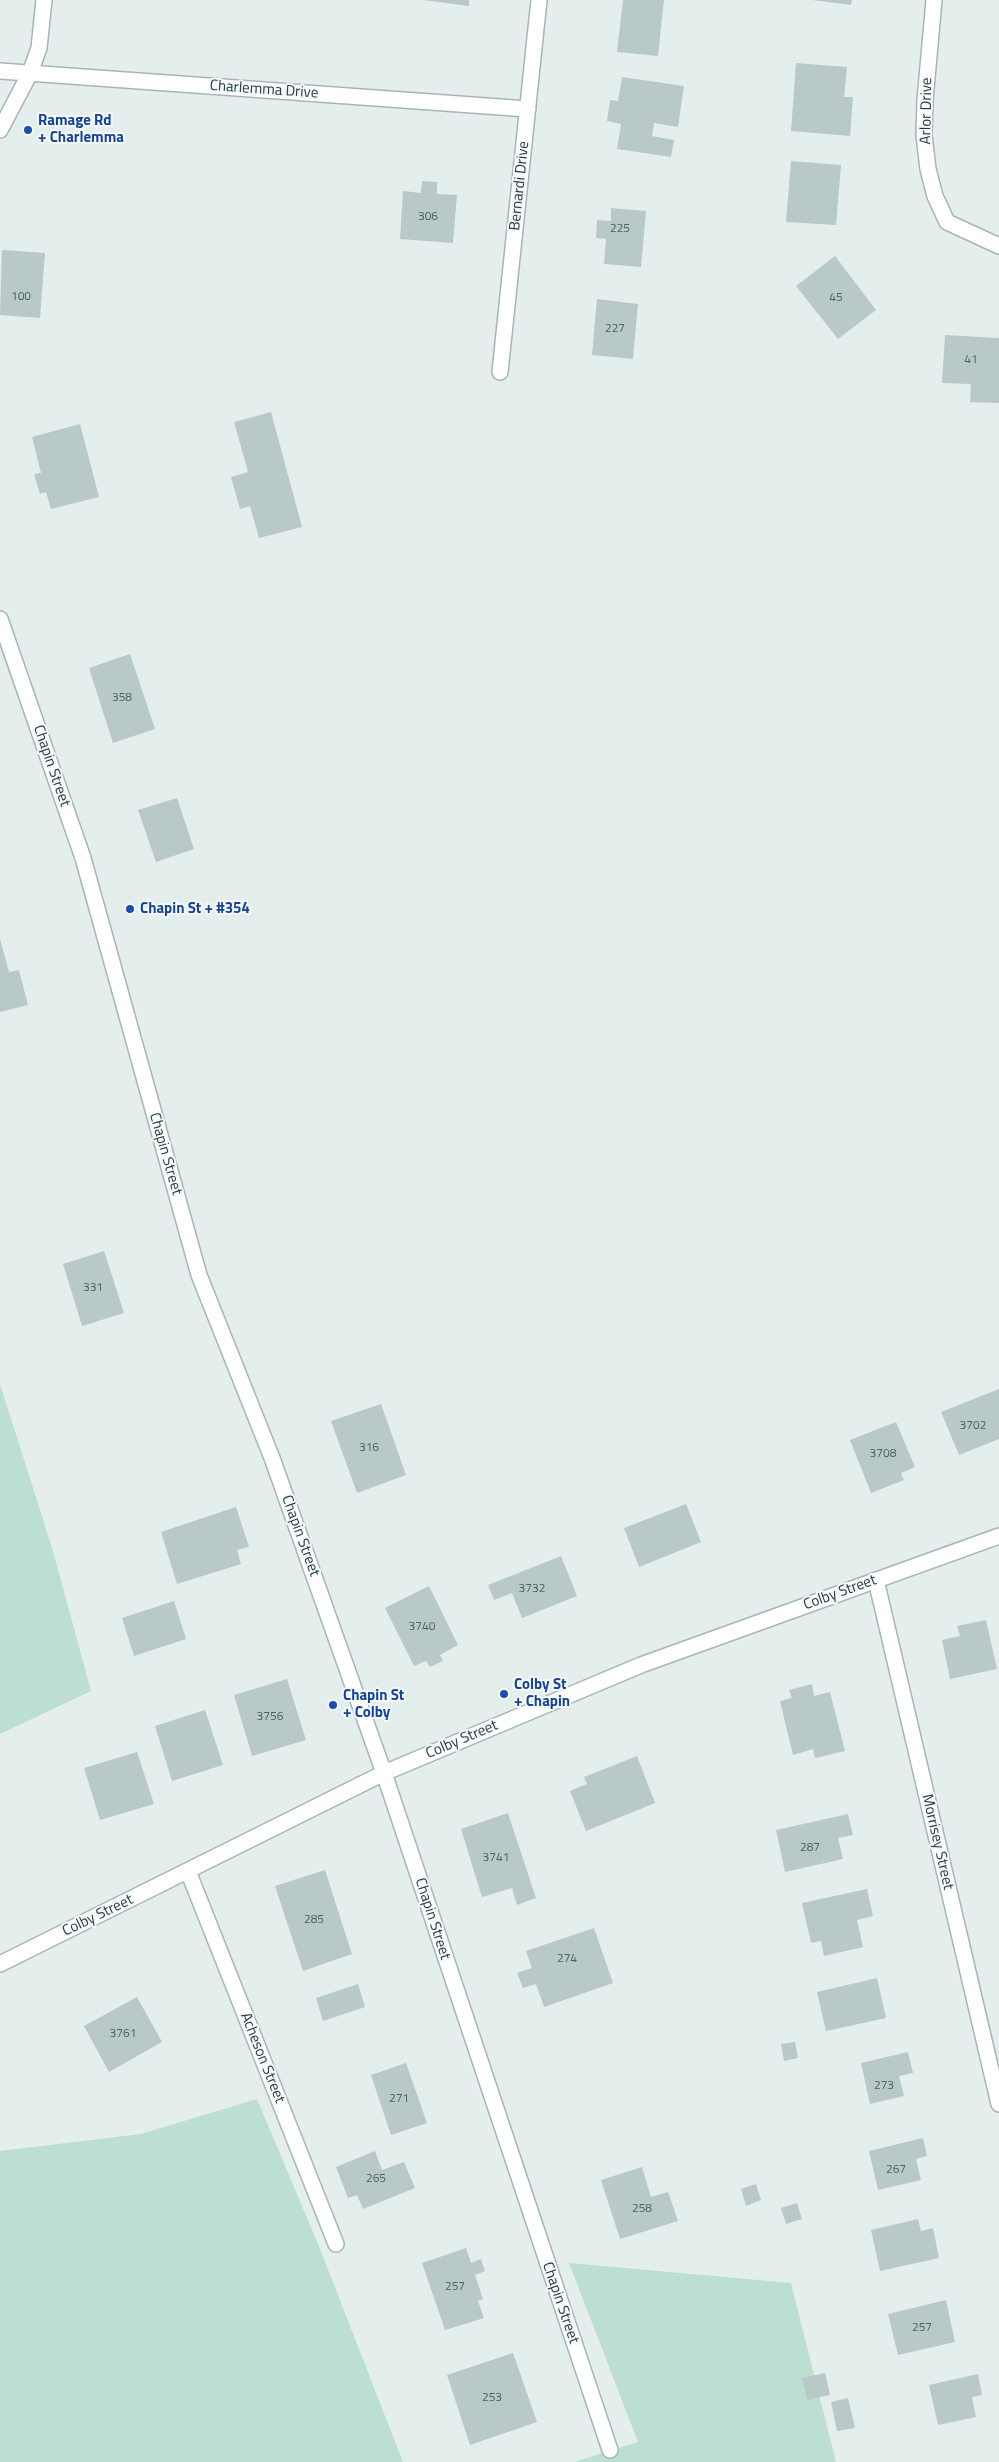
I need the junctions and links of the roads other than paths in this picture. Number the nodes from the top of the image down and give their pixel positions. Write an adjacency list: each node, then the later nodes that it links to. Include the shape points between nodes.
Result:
1 (44, 0): 5 (street, via 39,48)
2 (539, 0): 6 (street, Bernardi Drive)
3 (934, 0): 8 (street, Arlor Drive, via 925,100 924,135 928,169 947,222)
4 (0, 71): 5 (street, Charlemma Drive)
5 (30, 73): 6 (street, Charlemma Drive); 7 (street)
6 (528, 109): 9 (street, Bernardi Drive)
7 (0, 130)
8 (999, 246)
9 (500, 372)
10 (0, 619): 13 (street, Chapin Street, via 82,858 199,1275 272,1458)
11 (999, 1536): 12 (street, Colby Street)
12 (876, 1580): 13 (street, Colby Street, via 641,1665); 16 (street, Morrisey Street)
13 (384, 1773): 14 (street, Colby Street); 18 (street, Chapin Street)
14 (188, 1871): 15 (street, Colby Street); 17 (street, Acheson Street)
15 (0, 1964)
16 (999, 2104)
17 (336, 2244)
18 (610, 2450)

